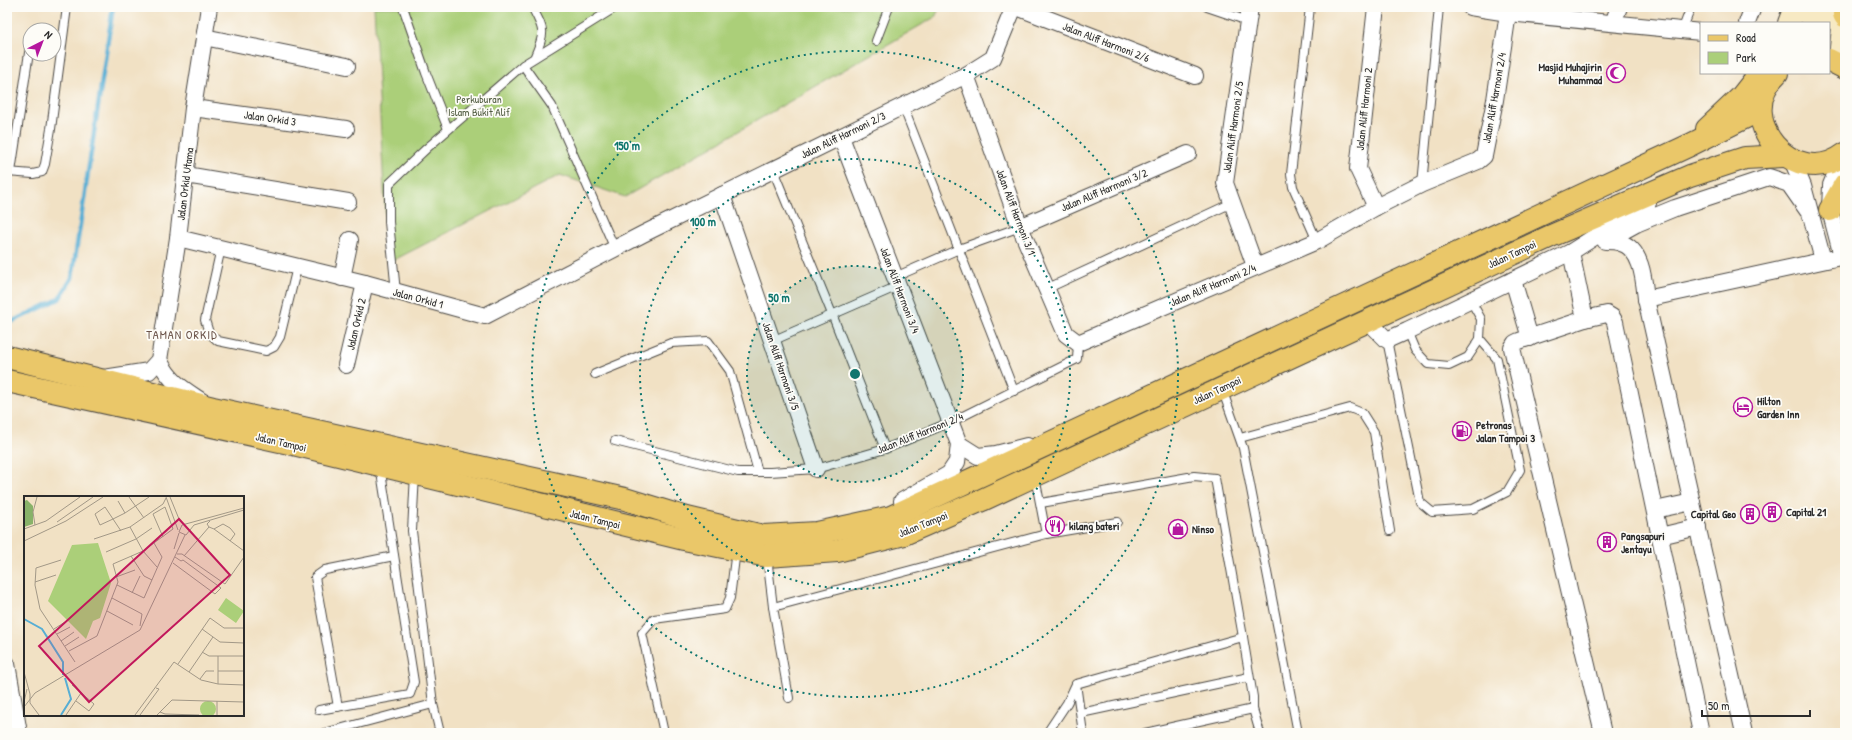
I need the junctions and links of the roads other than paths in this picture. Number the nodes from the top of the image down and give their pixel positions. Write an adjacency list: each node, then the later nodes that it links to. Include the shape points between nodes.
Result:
1 (67, 7): 24 (lane)
2 (209, 7): 27 (street, Jalan Orkid Utama)
3 (403, 7): 43 (lane)
4 (532, 7): 29 (lane, via 542,28 543,37)
5 (616, 7): 29 (lane)
6 (889, 7): 28 (lane)
7 (1016, 7): 36 (street, Jalan Aliff Harmoni 2/3, via 993,58); 38 (street, Jalan Aliff Harmoni 2/6)
8 (1207, 7): 20 (lane)
9 (1310, 7): 64 (lane, via 1291,174 1293,188)
10 (1376, 7): 58 (street, Jalan Aliff Harmoni 2, via 1358,169)
11 (1439, 7): 53 (lane)
12 (1470, 7): 19 (street)
13 (1619, 7): 23 (street)
14 (1691, 7): 25 (lane)
15 (1753, 7): 21 (street)
16 (1795, 7): 22 (main road)
17 (1804, 7): 18 (main road, via 1810,17 1816,20 1824,20)
18 (1844, 11): 35 (main road, via 1840,56)
19 (1508, 13): 23 (street); 53 (street, Jalan Aliff Harmoni 2/4, via 1496,100 1484,156 1478,161)
20 (1249, 14): 57 (street, Jalan Aliff Harmoni 2/5, via 1225,183)
21 (1747, 22)
22 (1789, 22)
23 (1613, 23): 25 (street)
24 (62, 26)
25 (1682, 31): 26 (street)
26 (1700, 32)
27 (204, 37): 34 (street); 41 (street, Jalan Orkid Utama)
28 (876, 41)
29 (535, 56): 33 (lane)
30 (1830, 60): 35 (main road)
31 (27, 62): 50 (lane)
32 (56, 62): 50 (lane, via 51,129 42,172)
33 (523, 64): 43 (lane); 67 (lane, via 552,106)
34 (347, 66)
35 (1845, 67)
36 (966, 74): 40 (street, Jalan Aliff Harmoni 2/3); 60 (street, Jalan Aliff Harmoni 3/1)
37 (1770, 75): 39 (main road); 45 (main road, via 1741,97)
38 (1195, 76)
39 (1761, 100): 45 (main road, Jalan Tampoi, via 1748,116); 48 (main road, via 1763,129 1772,144)
40 (903, 106): 44 (street, Jalan Aliff Harmoni 2/3); 68 (lane)
41 (194, 108): 42 (street, Jalan Orkid 3); 51 (street, Jalan Orkid Utama)
42 (346, 128)
43 (448, 129): 79 (lane, via 388,184)
44 (841, 137): 49 (street, Jalan Aliff Harmoni 2/3); 76 (street, Jalan Aliff Harmoni 3/4)
45 (1690, 145): 101 (main road, Jalan Tampoi)
46 (1188, 154): 60 (street, Jalan Aliff Harmoni 3/2)
47 (1844, 155): 48 (main road, Jalan Tampoi, via 1831,162 1818,164 1805,164); 59 (street)
48 (1788, 158): 52 (main road, Jalan Tampoi, via 1745,158); 59 (street)
49 (773, 170): 55 (street, Jalan Aliff Harmoni 2/3); 82 (lane)
50 (9, 172)
51 (186, 175): 56 (street); 62 (street, Jalan Orkid Utama)
52 (1690, 176): 69 (street); 84 (main road, Jalan Tampoi)
53 (1422, 184): 58 (street, Jalan Aliff Harmoni 2/4)
54 (1845, 184): 59 (main road)
55 (722, 195): 61 (street, Jalan Aliff Harmoni 2/3); 89 (street, Jalan Aliff Harmoni 3/5)
56 (348, 202)
57 (1232, 203): 72 (street, Jalan Aliff Harmoni 2/5); 78 (lane)
58 (1376, 207): 64 (street, Jalan Aliff Harmoni 2/4)
59 (1820, 212): 65 (street, via 1789,184 1769,177 1675,208 1636,224); 70 (street); 71 (street)
60 (1020, 227): 68 (lane); 78 (street, Jalan Aliff Harmoni 3/1)
61 (643, 234): 67 (street, Jalan Orkid 1)
62 (178, 238): 66 (street, Jalan Orkid 1); 92 (street, Jalan Orkid Utama)
63 (350, 240): 74 (street)
64 (1317, 241): 72 (street, Jalan Aliff Harmoni 2/4)
65 (1605, 241): 69 (street); 80 (street, via 1621,243 1631,249 1643,270)
66 (221, 248): 73 (street, Jalan Orkid 1); 73 (lane, via 205,320 209,333 218,341 266,351 274,347 280,337)
67 (615, 249): 79 (street, Jalan Orkid 1, via 485,316)
68 (959, 249): 76 (lane); 98 (lane)
69 (1571, 252): 75 (street); 83 (street)
70 (1844, 256): 71 (street)
71 (1823, 260): 80 (street)
72 (1255, 266): 90 (street, Jalan Aliff Harmoni 2/4)
73 (297, 267): 74 (street, Jalan Orkid 1)
74 (342, 278): 77 (street, Jalan Orkid 1)
75 (1513, 280): 81 (street); 86 (street)
76 (896, 281): 82 (lane); 100 (street, Jalan Aliff Harmoni 3/4)
77 (365, 283): 79 (street, Jalan Orkid 1); 93 (street, Jalan Orkid 2)
78 (1046, 289): 90 (street, Jalan Aliff Harmoni 3/1, via 1066,334)
79 (396, 292)
80 (1646, 299): 111 (street)
81 (1471, 301): 85 (street); 87 (lane, via 1481,319)
82 (832, 314): 89 (lane); 105 (lane)
83 (1585, 319): 86 (street); 113 (street, via 1606,314 1615,322)
84 (1368, 320): 88 (street); 97 (main road, Jalan Tampoi)
85 (1407, 331): 87 (lane, via 1415,350 1428,364 1449,366 1468,357); 88 (street)
86 (1530, 338): 143 (street, via 1515,344 1512,354)
87 (1480, 339): 88 (lane, via 1497,359 1520,470 1507,492 1473,509 1432,512 1420,502)
88 (1387, 340)
89 (772, 341): 107 (street, Jalan Aliff Harmoni 3/5)
90 (1078, 343): 98 (lane, Jalan Aliff Harmoni 2/4, via 1077,359)
91 (11, 358): 95 (main road, Jalan Tampoi)
92 (159, 360): 95 (street, via 149,371); 99 (street, via 166,374 178,386)
93 (346, 365)
94 (596, 374): 108 (lane, via 671,343 708,341 730,371)
95 (94, 379): 99 (main road, Jalan Tampoi)
96 (7, 381): 106 (main road, Jalan Tampoi)
97 (1222, 388): 102 (lane); 110 (main road, Jalan Tampoi)
98 (1014, 391): 100 (lane, Jalan Aliff Harmoni 2/4)
99 (213, 408): 116 (main road, Jalan Tampoi, via 625,499 687,518 763,536 818,533)
100 (951, 423): 104 (street, Jalan Aliff Harmoni 3/4); 105 (lane, Jalan Aliff Harmoni 2/4)
101 (1062, 437): 104 (street, via 996,454 978,456); 116 (main road, Jalan Tampoi, via 892,516)
102 (1240, 438): 117 (lane, via 1350,408 1362,413 1374,432); 142 (lane)
103 (616, 441): 108 (lane, Jalan Aliff Harmoni 2/4, via 738,472)
104 (959, 443): 116 (street, via 957,462 949,474 908,499)
105 (885, 449): 107 (lane, Jalan Aliff Harmoni 2/4)
106 (380, 465): 109 (main road, Jalan Tampoi); 121 (lane)
107 (816, 469): 108 (lane, Jalan Aliff Harmoni 2/4)
108 (758, 472)
109 (415, 474): 120 (main road, Jalan Tampoi, via 590,518); 129 (lane, via 412,531)
110 (1035, 475): 112 (lane); 122 (main road, Jalan Tampoi, via 904,534 837,551)
111 (1692, 502): 113 (street); 115 (street)
112 (1042, 503): 118 (lane); 124 (lane, via 1194,476 1215,478)
113 (1655, 510): 119 (street)
114 (1117, 522): 118 (lane)
115 (1698, 527): 119 (street); 145 (street)
116 (842, 528)
117 (1390, 531)
118 (1046, 534): 123 (lane)
119 (1660, 536): 144 (street)
120 (736, 549): 122 (main road, Jalan Tampoi); 137 (lane, via 730,598 725,609 654,619 642,632)
121 (394, 556): 130 (lane, via 414,682 410,694); 130 (lane, via 325,570 315,577)
122 (767, 556): 123 (lane)
123 (773, 607): 128 (lane)
124 (1243, 637): 126 (lane); 127 (lane)
125 (7, 664): 134 (street)
126 (1249, 677): 131 (lane); 133 (lane)
127 (1076, 684): 133 (lane); 138 (lane)
128 (789, 698)
129 (434, 704): 135 (lane); 136 (lane)
130 (338, 707): 132 (lane)
131 (1253, 709): 140 (lane); 141 (lane)
132 (319, 710)
133 (1080, 713): 139 (lane)
134 (19, 733)
135 (324, 733)
136 (440, 733)
137 (664, 733)
138 (1047, 733)
139 (1083, 733)
140 (1145, 733)
141 (1260, 733)
142 (1298, 733)
143 (1603, 733)
144 (1702, 733)
145 (1744, 733)

